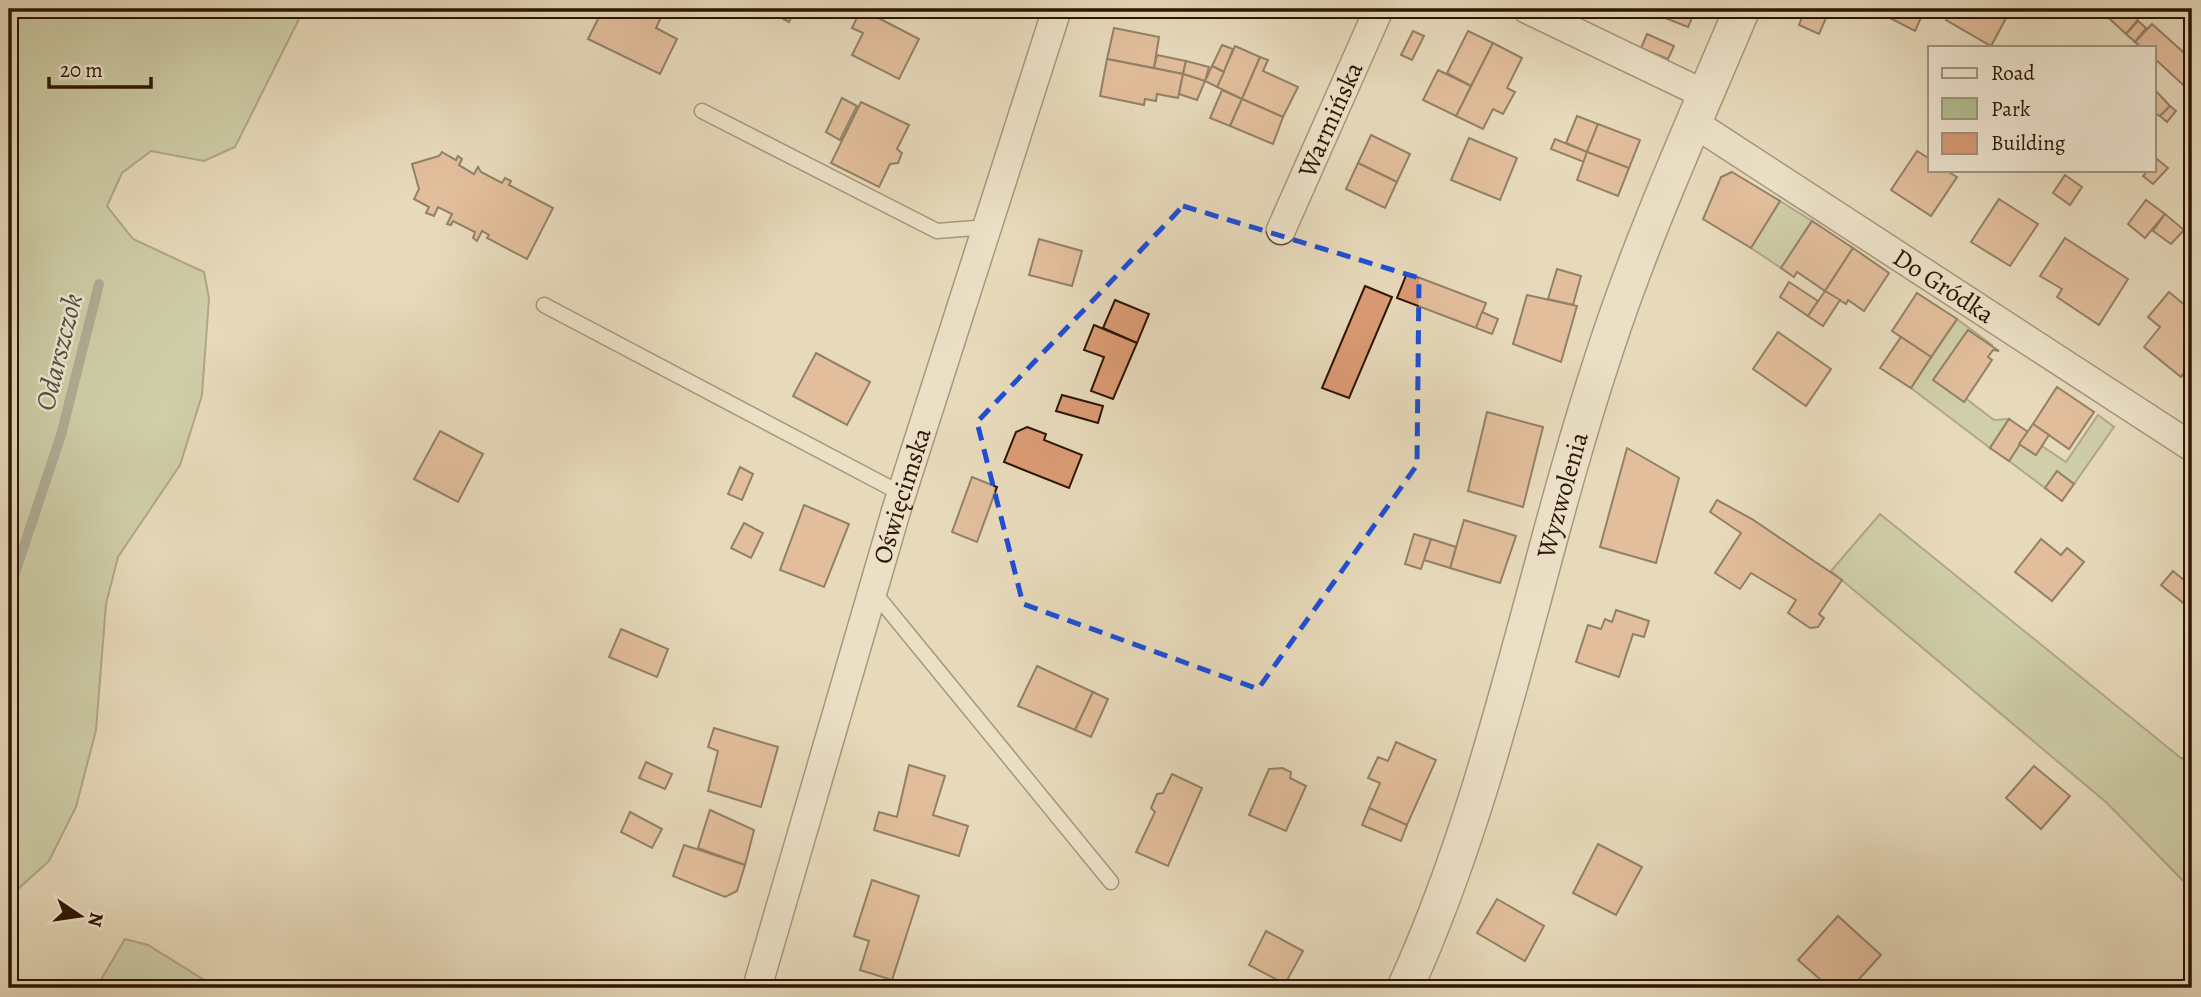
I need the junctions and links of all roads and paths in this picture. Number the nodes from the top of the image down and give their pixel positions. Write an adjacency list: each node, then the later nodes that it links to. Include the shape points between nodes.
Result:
1 (1057, 9): 7 (street, Oświęcimska)
2 (1379, 9): 8 (street, Warmińska)
3 (1527, 9): 5 (street, Do Gródka)
4 (1742, 9): 5 (street, Wyzwolenia)
5 (1700, 109): 10 (street, Do Gródka); 15 (street, Wyzwolenia, via 1606,347 1470,819)
6 (702, 111): 7 (lane, via 937,231)
7 (988, 227): 11 (street, Oświęcimska)
8 (1281, 230)
9 (544, 305): 11 (lane)
10 (2192, 447)
11 (902, 494): 12 (street, Oświęcimska)
12 (873, 591): 13 (lane); 14 (street, Oświęcimska)
13 (1111, 882)
14 (757, 988)
15 (1405, 988)

